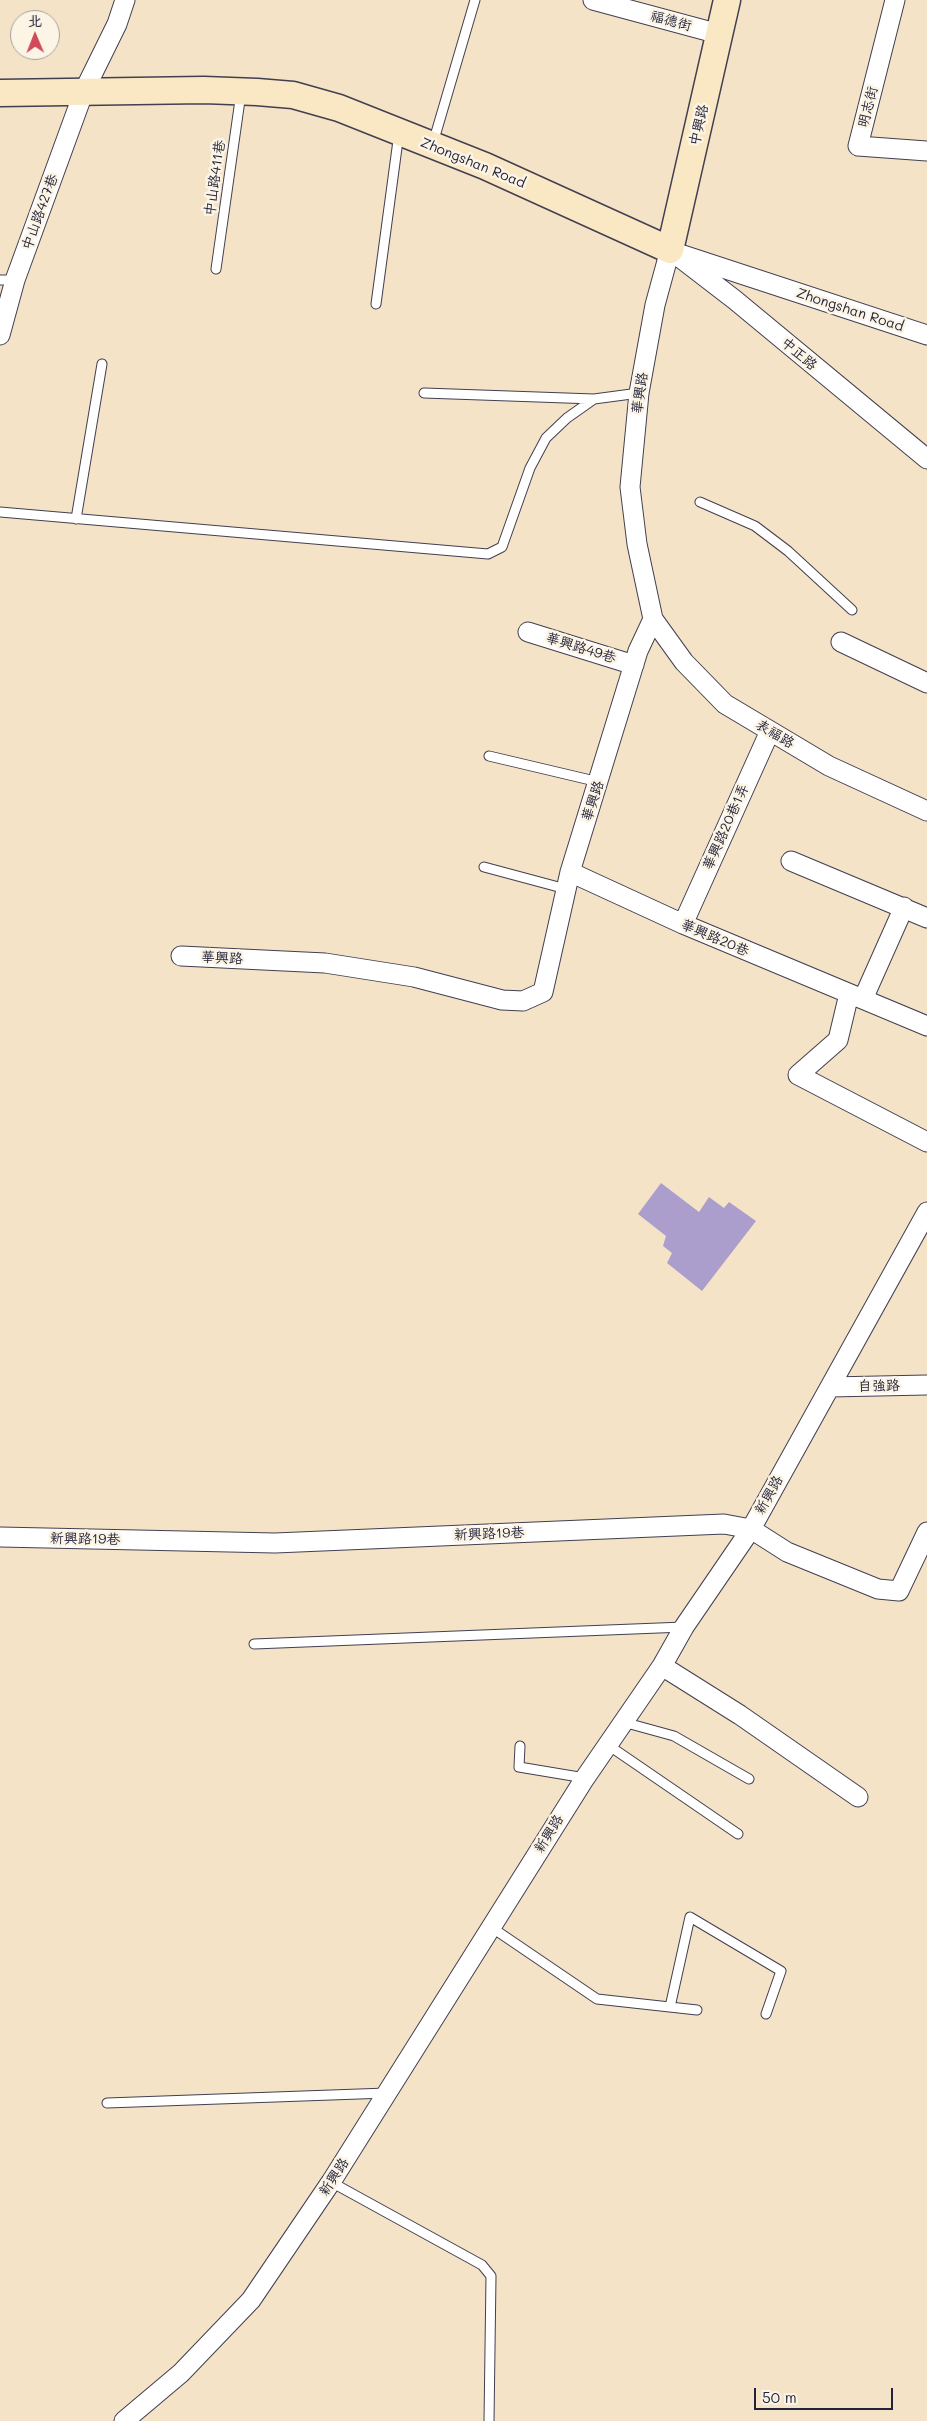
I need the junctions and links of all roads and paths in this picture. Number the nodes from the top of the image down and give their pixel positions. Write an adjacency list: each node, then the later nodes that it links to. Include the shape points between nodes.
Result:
1 (125, 0): 8 (street, 中山路427巷)
2 (475, 0): 11 (lane)
3 (594, 0): 6 (street, 福德街)
4 (727, 0): 6 (street, 中興路)
5 (895, 0): 12 (street, 明志街, via 858,146)
6 (719, 34): 13 (street, 中興路)
7 (242, 91): 8 (street, Zhongshan Road); 10 (street, Zhongshan Road, via 294,96 340,108); 14 (lane, 中山路411巷)
8 (84, 92): 9 (street, Zhongshan Road); 15 (street, 中山路427巷)
9 (0, 93)
10 (399, 132): 11 (street, Zhongshan Road); 16 (lane)
11 (432, 146): 13 (street, Zhongshan Road, via 485,166)
12 (927, 151)
13 (670, 250): 17 (street, Zhongshan Road); 21 (street, 華興路, via 655,306); 23 (street, 中正路)
14 (216, 269)
15 (7, 280): 18 (street, 中山路427巷)
16 (376, 304)
17 (927, 334)
18 (0, 335)
19 (102, 364): 26 (lane)
20 (424, 393): 22 (lane)
21 (639, 393): 22 (lane); 28 (street, 華興路, via 630,487 637,544)
22 (594, 400): 26 (lane, via 567,418 546,438 530,468 502,547 488,554)
23 (927, 459)
24 (700, 502): 27 (lane, via 755,526 788,551)
25 (0, 512): 26 (lane)
26 (76, 519)
27 (852, 610)
28 (653, 619): 31 (street, 華興路); 33 (street, 表福路, via 684,662 725,704)
29 (528, 632): 31 (street, 華興路49巷)
30 (841, 642): 32 (street)
31 (634, 665): 35 (street, 華興路)
32 (927, 683)
33 (770, 730): 36 (street, 表福路, via 829,766); 42 (street, 華興路20巷1弄)
34 (489, 756): 35 (lane)
35 (600, 782): 39 (street, 華興路)
36 (927, 811)
37 (791, 861): 40 (street)
38 (484, 867): 39 (lane)
39 (568, 880): 42 (street, 華興路20巷); 43 (street, 華興路, via 543,992 522,1001 502,1000 414,977 325,963)
40 (904, 907): 41 (street); 44 (street)
41 (927, 918)
42 (683, 924): 44 (street, 華興路20巷)
43 (181, 956)
44 (856, 996): 45 (street, 華興路20巷); 46 (street, via 838,1040 798,1075)
45 (927, 1026)
46 (927, 1142)
47 (925, 1220): 49 (street, 新興路)
48 (927, 1385): 49 (street, 自強路)
49 (830, 1387): 50 (street, 新興路)
50 (751, 1529): 51 (street, 新興路19巷, via 787,1552 878,1589 899,1591); 52 (street, 新興路19巷, via 724,1524 275,1543); 53 (street, 新興路)
51 (927, 1532)
52 (0, 1537)
53 (684, 1627): 54 (lane); 55 (street, 新興路)
54 (254, 1644)
55 (662, 1666): 56 (street, 新興路); 61 (street, via 740,1715)
56 (623, 1722): 57 (street, 新興路); 60 (lane, via 674,1736)
57 (608, 1745): 59 (street, 新興路); 62 (lane)
58 (520, 1746): 59 (lane, via 519,1767)
59 (585, 1778): 63 (street, 新興路)
60 (749, 1779)
61 (858, 1797)
62 (738, 1834)
63 (491, 1927): 64 (lane, via 597,1999); 67 (street, 新興路)
64 (670, 2007): 65 (lane); 66 (lane, via 690,1918 781,1971)
65 (697, 2010)
66 (766, 2014)
67 (387, 2093): 68 (lane); 69 (street, 新興路)
68 (106, 2103)
69 (331, 2182): 70 (street, 新興路, via 251,2300 181,2373); 71 (lane, via 482,2265 491,2276)
70 (124, 2421)
71 (489, 2421)

